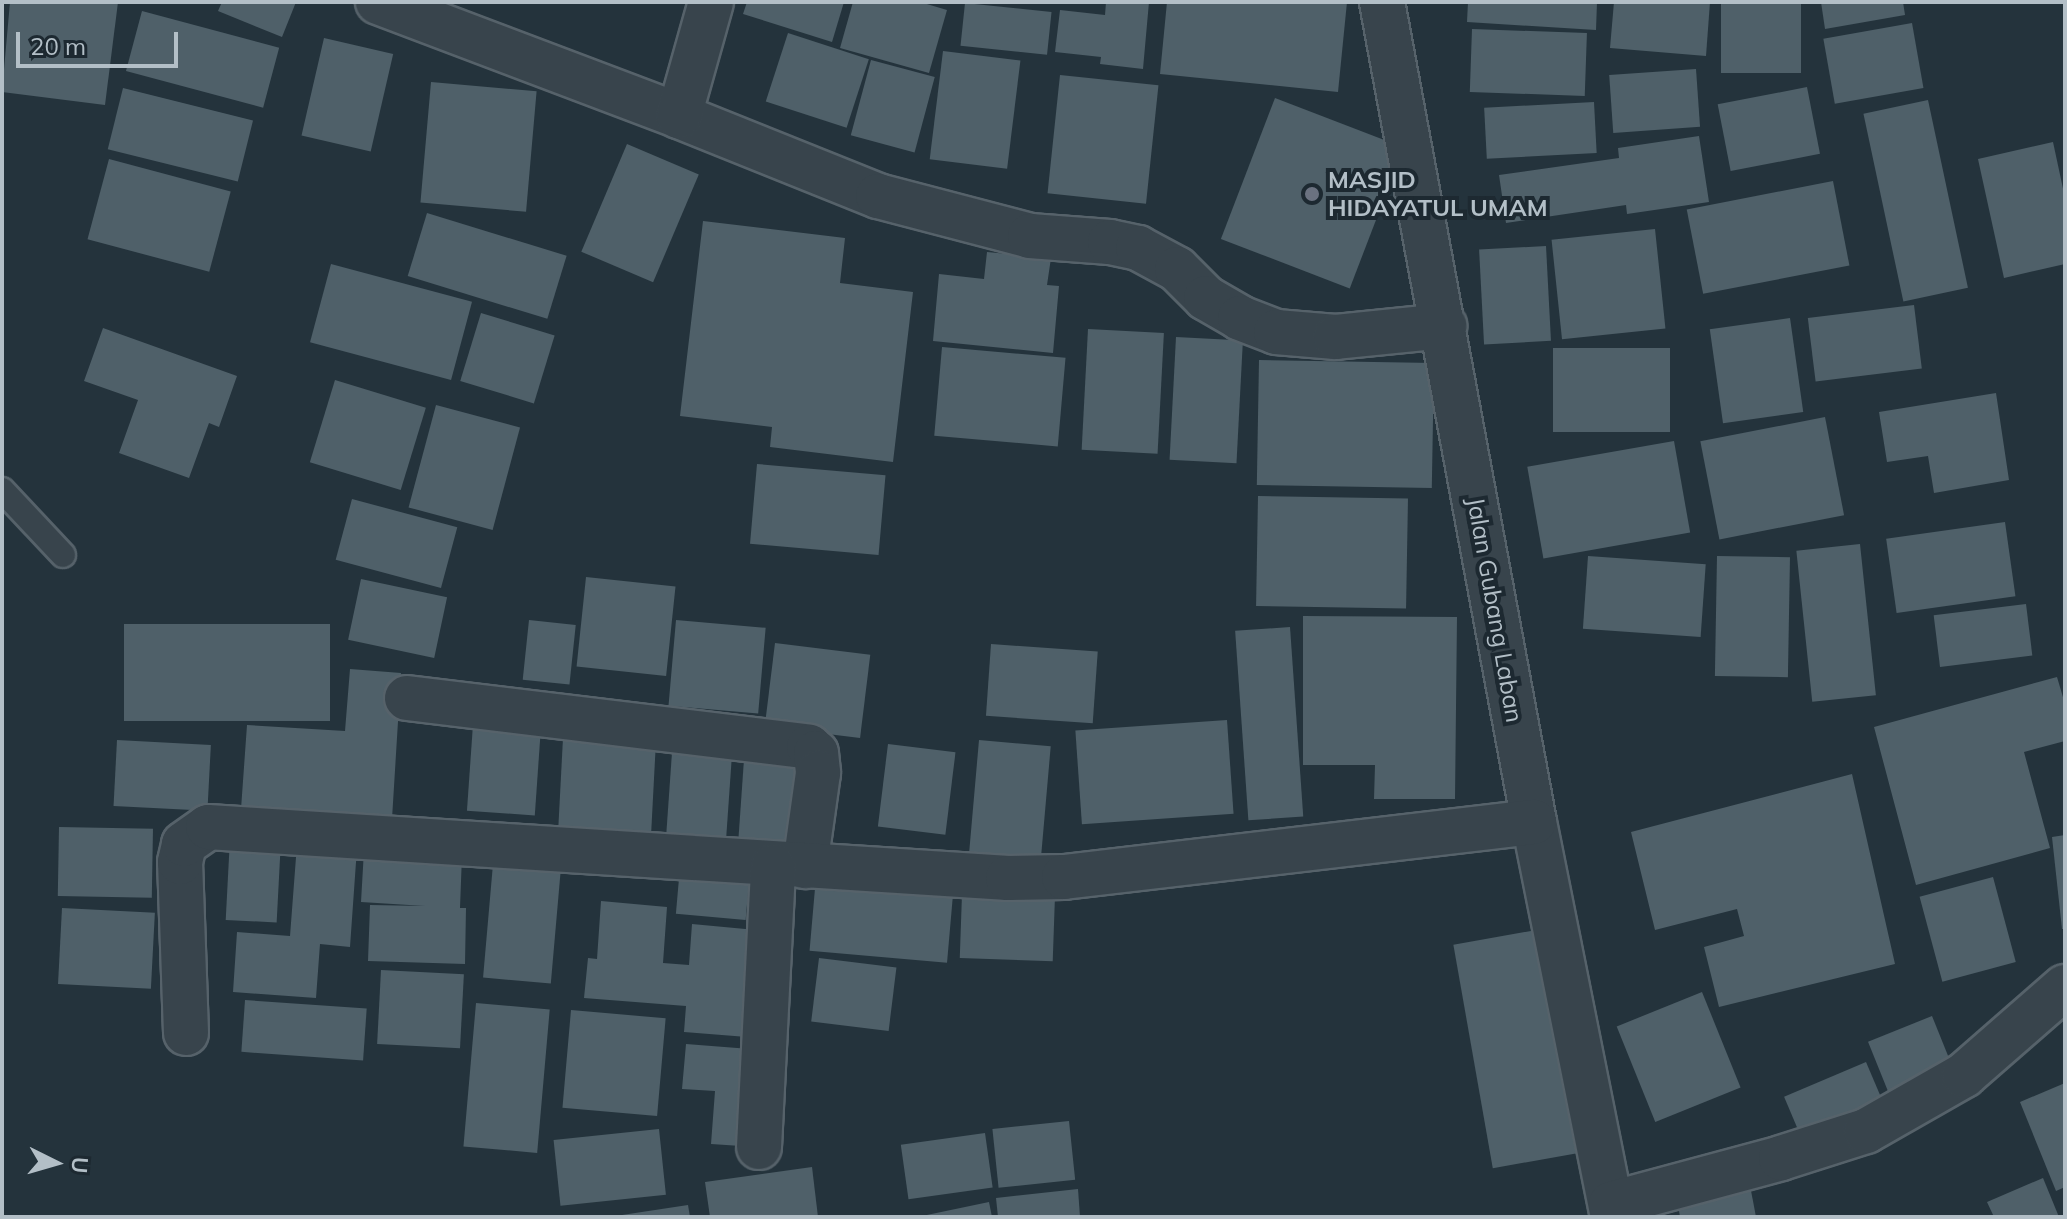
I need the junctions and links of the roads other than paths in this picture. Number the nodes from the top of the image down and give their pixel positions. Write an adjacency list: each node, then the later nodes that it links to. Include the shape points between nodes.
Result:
1 (378, 2): 4 (street)
2 (711, 2): 4 (street)
3 (1382, 2): 5 (street, Jalan Gubang Laban)
4 (679, 116): 5 (street, via 878,196 1030,236 1138,248 1177,269 1206,298 1276,332 1336,337)
5 (1444, 326): 9 (street, Jalan Gubang Laban)
6 (2, 490): 7 (lane)
7 (63, 555)
8 (407, 698): 10 (street, via 809,747 816,753 818,773)
9 (1534, 822): 10 (street, via 1064,877); 14 (street, Jalan Gubang Laban)
10 (789, 866): 12 (street, via 208,827 184,844 180,862); 13 (street)
11 (2065, 987): 14 (street, via 1964,1075 1866,1131)
12 (186, 1033)
13 (759, 1147)
14 (1612, 1210)

